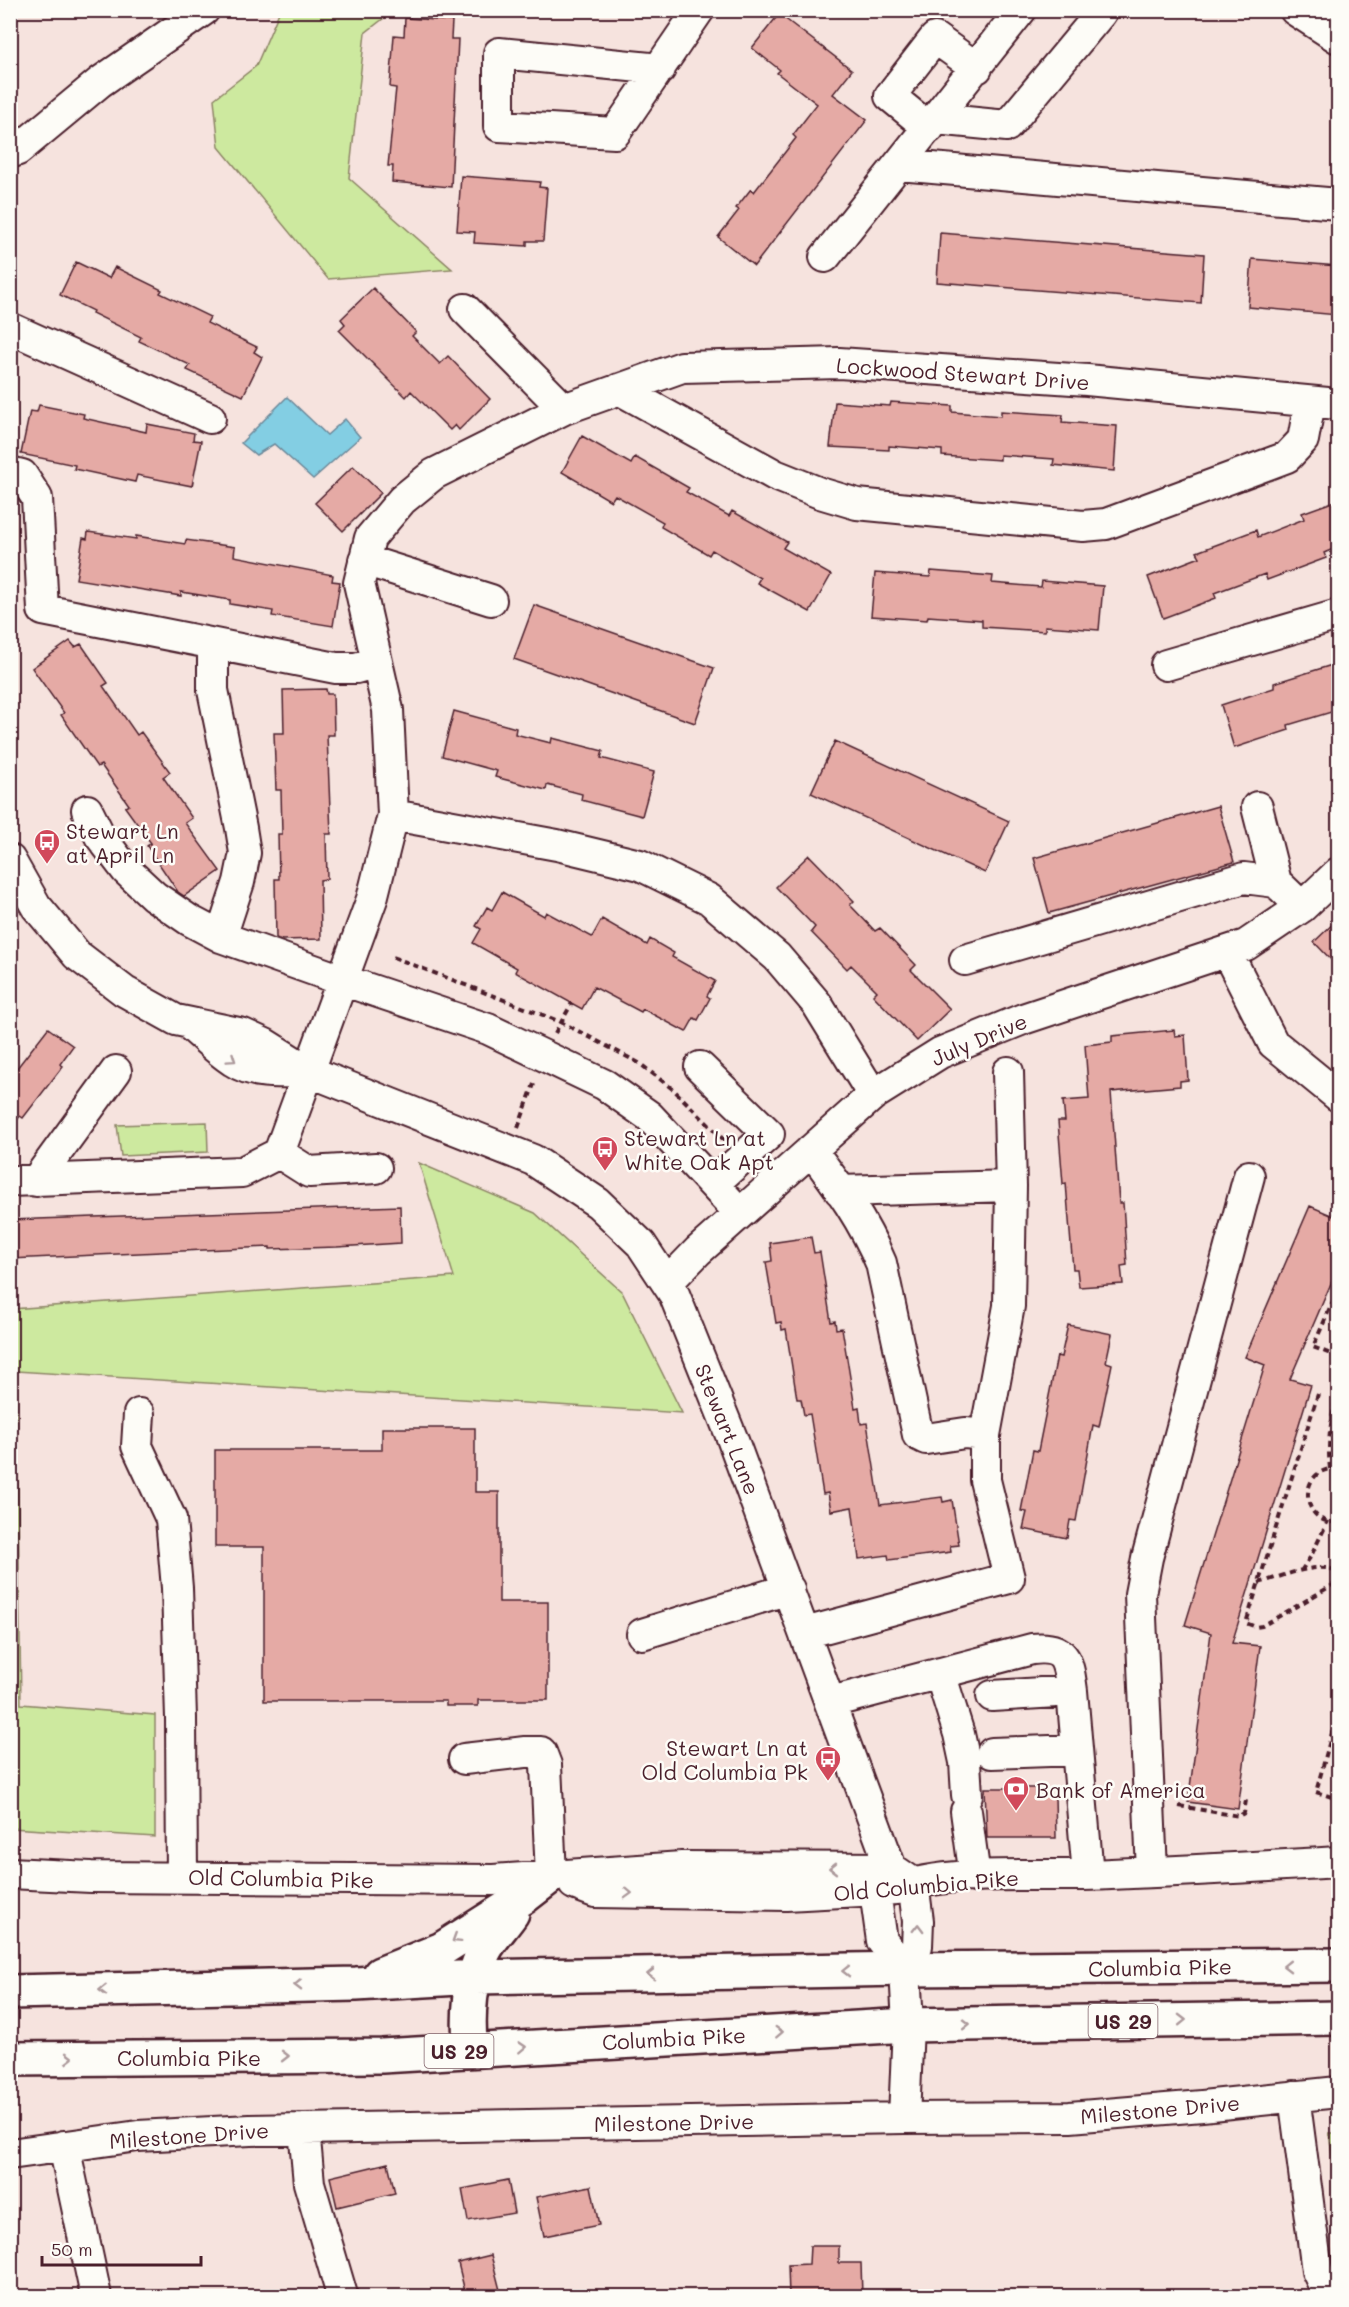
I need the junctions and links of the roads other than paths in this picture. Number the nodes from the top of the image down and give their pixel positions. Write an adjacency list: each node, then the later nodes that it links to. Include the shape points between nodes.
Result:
1 (204, 10): 10 (street, via 100,82)
2 (699, 10): 8 (street)
3 (1022, 10): 7 (street)
4 (1098, 10): 9 (street, via 1101,13 1007,126)
5 (1295, 10): 6 (street)
6 (1338, 38)
7 (977, 68): 9 (street); 9 (street, via 935,38 890,96)
8 (660, 69): 8 (street, via 615,133 499,126 499,53)
9 (932, 124): 11 (street)
10 (12, 154)
11 (899, 165): 12 (street); 13 (street)
12 (1338, 204)
13 (825, 257)
14 (465, 309): 18 (street)
15 (10, 328): 19 (street)
16 (619, 389): 17 (street, Lockwood Stewart Drive, via 682,367 839,363 1087,380); 17 (street, Lockwood Stewart Drive, via 775,475 857,504 1083,526 1106,524 1287,457 1303,440); 18 (street, Lockwood Stewart Drive)
17 (1324, 403)
18 (564, 409): 21 (street, Lockwood Stewart Drive, via 434,474 402,500 370,538)
19 (210, 418)
20 (10, 472): 24 (street, via 22,475 37,498 43,610)
21 (364, 560): 22 (street); 25 (street, Lockwood Stewart Drive, via 359,583)
22 (491, 600)
23 (1338, 615): 26 (street)
24 (213, 644): 25 (street, via 336,668); 34 (street, via 213,690 245,853)
25 (377, 662): 29 (street, Lockwood Stewart Drive, via 388,711)
26 (1166, 665)
27 (1257, 807): 32 (street)
28 (87, 810): 34 (street, via 100,836 126,870 153,896)
29 (393, 815): 37 (street, Lockwood Stewart Drive, via 372,899); 42 (street, via 557,845 640,865 709,899 777,957 817,1004)
30 (10, 860): 40 (street, Stewart Lane, via 36,906 77,955 124,991 186,1022 235,1063 276,1073)
31 (1338, 873): 33 (street, July Drive)
32 (1276, 882): 33 (street); 36 (street, via 1244,878)
33 (1302, 907): 35 (street, July Drive, via 1246,945)
34 (222, 937): 37 (street)
35 (1227, 952): 42 (street, July Drive, via 1023,1019 951,1048); 43 (street, via 1274,1043)
36 (965, 960)
37 (342, 980): 40 (street, Lockwood Stewart Drive); 49 (street, via 488,1029 605,1085 649,1116)
38 (700, 1067): 49 (street, via 769,1134)
39 (116, 1071): 48 (street)
40 (308, 1071): 45 (street, Lockwood Stewart Drive); 53 (street, Stewart Lane, via 533,1160 598,1203 641,1244)
41 (1008, 1072): 50 (street)
42 (873, 1095): 44 (street, July Drive)
43 (1338, 1096)
44 (811, 1150): 51 (street); 52 (street, July Drive)
45 (279, 1153): 46 (street, via 309,1172); 48 (street, via 242,1172)
46 (376, 1168)
47 (1249, 1176): 67 (street, via 1140,1594)
48 (23, 1181)
49 (713, 1184): 52 (street)
50 (1011, 1186): 51 (street); 55 (street, via 1009,1306)
51 (840, 1191): 55 (street, via 881,1263 918,1435 926,1439 965,1433)
52 (740, 1213): 53 (street, July Drive)
53 (667, 1283): 56 (street, Stewart Lane)
54 (139, 1414): 70 (street, via 137,1446 171,1519 181,1718)
55 (985, 1435): 57 (street, via 985,1480 1008,1578)
56 (789, 1589): 57 (street, Stewart Lane); 58 (street)
57 (805, 1633): 62 (street, Stewart Lane)
58 (642, 1634)
59 (940, 1673): 60 (street, via 1047,1647 1061,1654 1069,1667); 62 (street); 72 (street, via 965,1762)
60 (1072, 1691): 61 (street); 63 (street)
61 (992, 1696)
62 (831, 1702): 73 (street, Stewart Lane)
63 (1077, 1750): 64 (street); 69 (street)
64 (992, 1753)
65 (464, 1759): 71 (street, via 542,1752 546,1765)
66 (1338, 1862): 67 (street, Old Columbia Pike)
67 (1152, 1872): 69 (street, Old Columbia Pike)
68 (10, 1873): 70 (street, Old Columbia Pike)
69 (1088, 1875): 72 (street, Old Columbia Pike)
70 (182, 1876): 71 (street, Old Columbia Pike, via 493,1880)
71 (551, 1876): 73 (street, Old Columbia Pike, via 595,1892 786,1895); 74 (highway)
72 (975, 1876): 73 (street, Old Columbia Pike)
73 (893, 1880): 76 (street, Stewart Lane, via 882,1941); 76 (street, Stewart Lane, one-way to 73, via 917,1946 918,1921)
74 (524, 1897): 77 (highway, via 485,1949); 78 (highway, one-way to 78, via 442,1948)
75 (1338, 1965): 76 (highway, Columbia Pike, one-way to 76)
76 (905, 1970): 77 (highway, Columbia Pike, one-way to 77); 81 (street, Stewart Lane)
77 (476, 1977): 78 (highway, Columbia Pike); 82 (highway, via 468,2027)
78 (356, 1984): 79 (highway, Columbia Pike, one-way to 79)
79 (10, 1992)
80 (1338, 2018): 81 (highway, Columbia Pike / US 29, one-way to 80)
81 (908, 2025): 82 (highway, Columbia Pike / US 29, one-way to 81); 86 (street, Stewart Lane)
82 (471, 2050): 83 (highway, Columbia Pike / US 29, one-way to 82, via 382,2056)
83 (10, 2059)
84 (1338, 2092): 85 (street, Milestone Drive)
85 (1294, 2096): 86 (street, Milestone Drive, via 1070,2117); 92 (street, via 1317,2271)
86 (904, 2118): 87 (street, Milestone Drive)
87 (304, 2129): 88 (street, Milestone Drive, via 138,2136); 90 (street, via 309,2183)
88 (64, 2146): 89 (street, Milestone Drive); 91 (street)
89 (10, 2154)
90 (342, 2295)
91 (96, 2296)
92 (1329, 2296)

